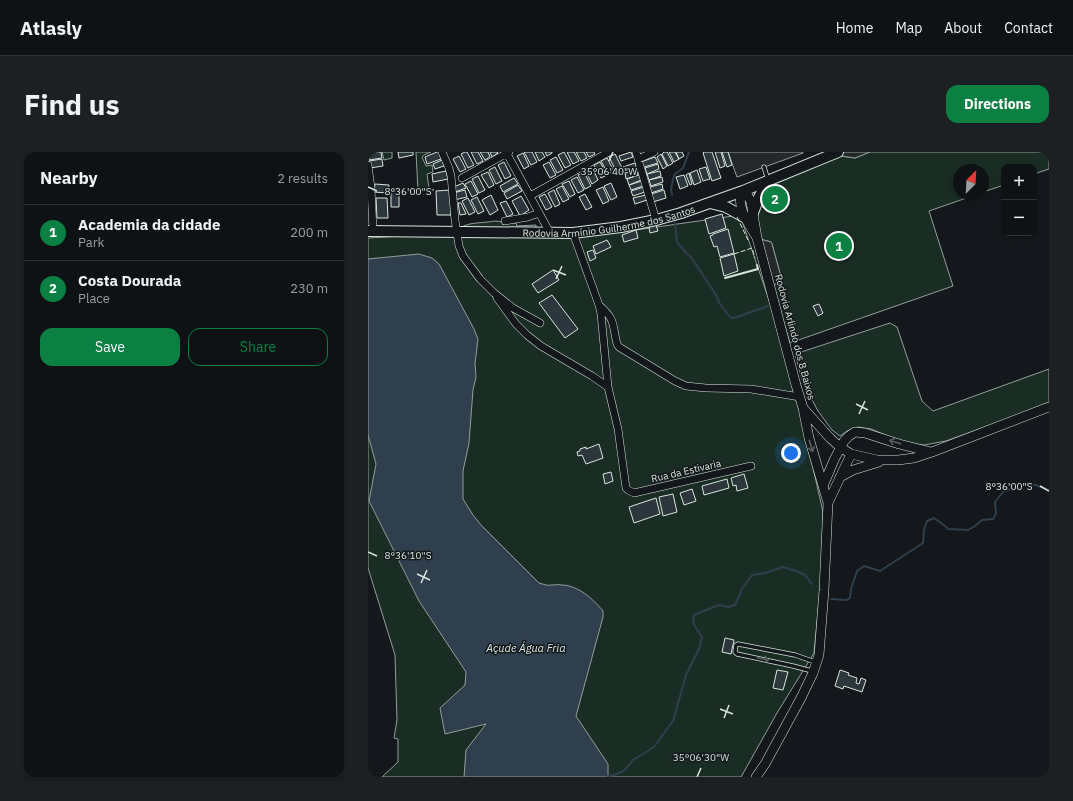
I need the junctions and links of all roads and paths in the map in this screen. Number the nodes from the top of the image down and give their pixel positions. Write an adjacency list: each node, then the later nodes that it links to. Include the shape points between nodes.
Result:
1 (442, 152): 19 (street, via 451,176)
2 (508, 152): 9 (street); 12 (street)
3 (609, 152): 12 (street)
4 (654, 152): 6 (street)
5 (838, 152): 10 (main road, Rodovia Armínio Guilherme dos Santos)
6 (637, 155): 16 (street)
7 (368, 165): 18 (street, via 372,188)
8 (764, 167): 10 (lane)
9 (462, 178)
10 (768, 181): 11 (main road, Rodovia Armínio Guilherme dos Santos); 15 (main road)
11 (741, 192): 13 (main road, Rodovia Armínio Guilherme dos Santos); 15 (main road, Rodovia Arlindo dos 8 Baixos, via 740,205)
12 (530, 196): 14 (street)
13 (708, 203): 15 (main road); 16 (main road, Rodovia Armínio Guilherme dos Santos)
14 (538, 214): 17 (street); 20 (street)
15 (749, 216): 26 (main road, Rodovia Arlindo dos 8 Baixos)
16 (656, 220): 21 (main road, Rodovia Armínio Guilherme dos Santos)
17 (505, 221)
18 (370, 231): 19 (main road, Rodovia Armínio Guilherme dos Santos)
19 (457, 233): 20 (main road, Rodovia Armínio Guilherme dos Santos); 22 (street, via 464,256 480,279)
20 (550, 233): 21 (main road, Rodovia Armínio Guilherme dos Santos)
21 (573, 233): 23 (street)
22 (494, 293): 24 (street, via 513,308); 25 (street, via 527,335)
23 (599, 305): 25 (street); 26 (street, via 611,318 619,347 675,381 693,387 751,389)
24 (540, 323)
25 (608, 387): 33 (street, Rua da Estivaria, via 628,490 634,493)
26 (800, 397): 27 (main road, Rodovia Arlindo dos 8 Baixos)
27 (803, 408): 29 (main road, Rodovia Arlindo dos 8 Baixos); 35 (main road, one-way to 35)
28 (1049, 408): 30 (main road, Rodovia Arlindo dos 8 Baixos)
29 (840, 447): 30 (main road, one-way to 29, via 860,432 848,436); 31 (main road, Rodovia Arlindo dos 8 Baixos); 35 (main road)
30 (932, 452): 32 (main road, Rodovia Arlindo dos 8 Baixos, via 907,460)
31 (852, 454): 32 (main road, Rodovia Arlindo dos 8 Baixos); 34 (main road)
32 (882, 461): 34 (main road)
33 (752, 466)
34 (840, 477): 36 (main road)
35 (823, 486): 36 (main road)
36 (828, 503): 37 (main road, via 824,594 819,655)
37 (815, 667): 37 (lane, one-way to 37, via 809,659 795,655 736,645 737,654 793,666); 38 (main road, via 801,698)
38 (756, 777)

